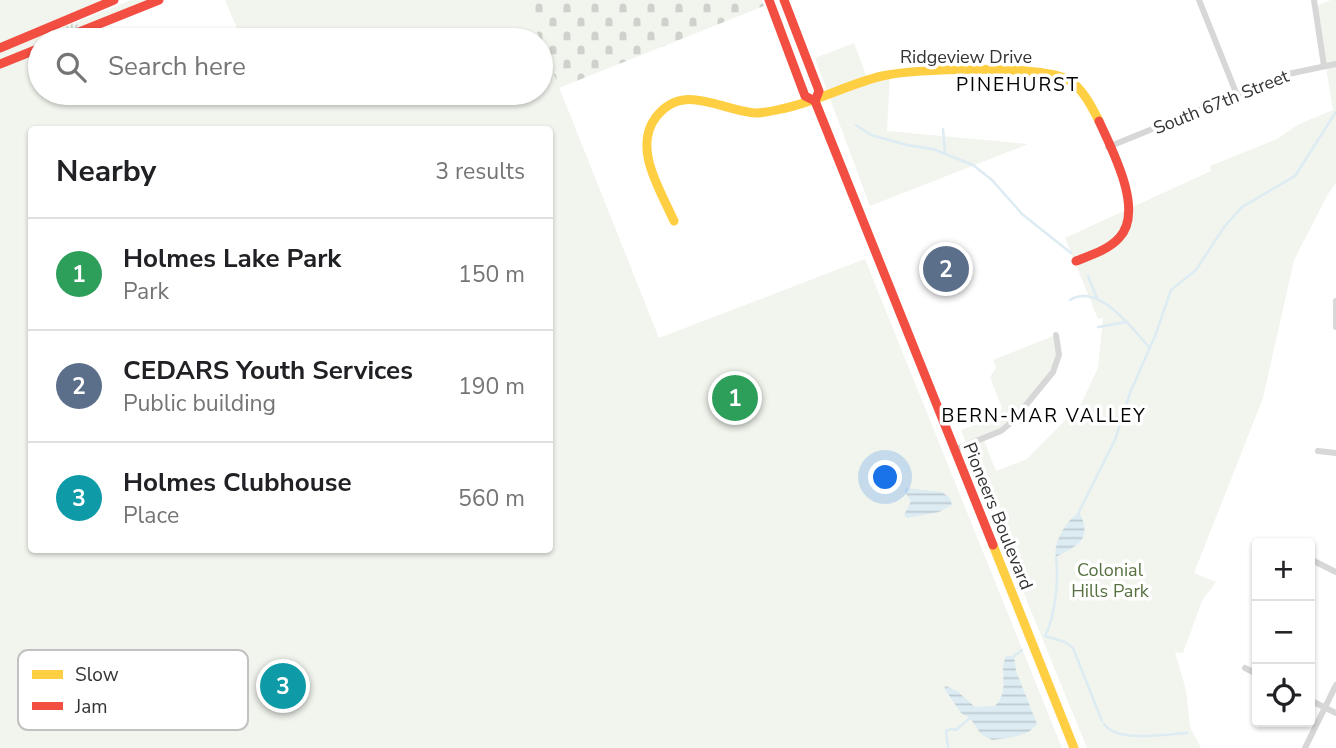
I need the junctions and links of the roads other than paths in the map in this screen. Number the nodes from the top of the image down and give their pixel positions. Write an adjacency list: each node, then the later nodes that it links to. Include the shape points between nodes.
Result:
1 (114, 0): 7 (main road)
2 (159, 0): 8 (main road)
3 (769, 0): 16 (main road, Pioneers Boulevard, via 805,96)
4 (784, 0): 16 (main road, Pioneers Boulevard, via 819,92)
5 (1199, 0): 15 (street)
6 (1314, 0): 14 (street)
7 (48, 28)
8 (89, 28)
9 (28, 36): 10 (main road)
10 (0, 48)
11 (28, 53): 12 (main road)
12 (0, 64)
13 (1336, 64): 14 (street, South 67th Street)
14 (1324, 66): 15 (street, South 67th Street, via 1288,74)
15 (1237, 95): 17 (street, South 67th Street)
16 (815, 101): 17 (main road, Ridgeview Drive, via 892,73 1048,73 1066,78 1082,90); 18 (main road, Ridgeview Drive, via 755,113 698,98 664,108 648,131 647,150); 23 (main road, Pioneers Boulevard)
17 (1108, 147): 19 (main road, Ridgeview Drive, via 1128,196 1128,224 1114,244)
18 (674, 221)
19 (1076, 261)
20 (1336, 301): 21 (street)
21 (1336, 327)
22 (1056, 335): 23 (street, via 1059,355 1053,372 1013,421)
23 (954, 450): 34 (main road, Pioneers Boulevard)
24 (1318, 451): 25 (street)
25 (1336, 453)
26 (1315, 562): 27 (street)
27 (1336, 572)
28 (1245, 668): 29 (street)
29 (1252, 672)
30 (1336, 685): 32 (street)
31 (1315, 703): 32 (street)
32 (1325, 708): 33 (street); 35 (street)
33 (1336, 713)
34 (1074, 748)
35 (1305, 748)

